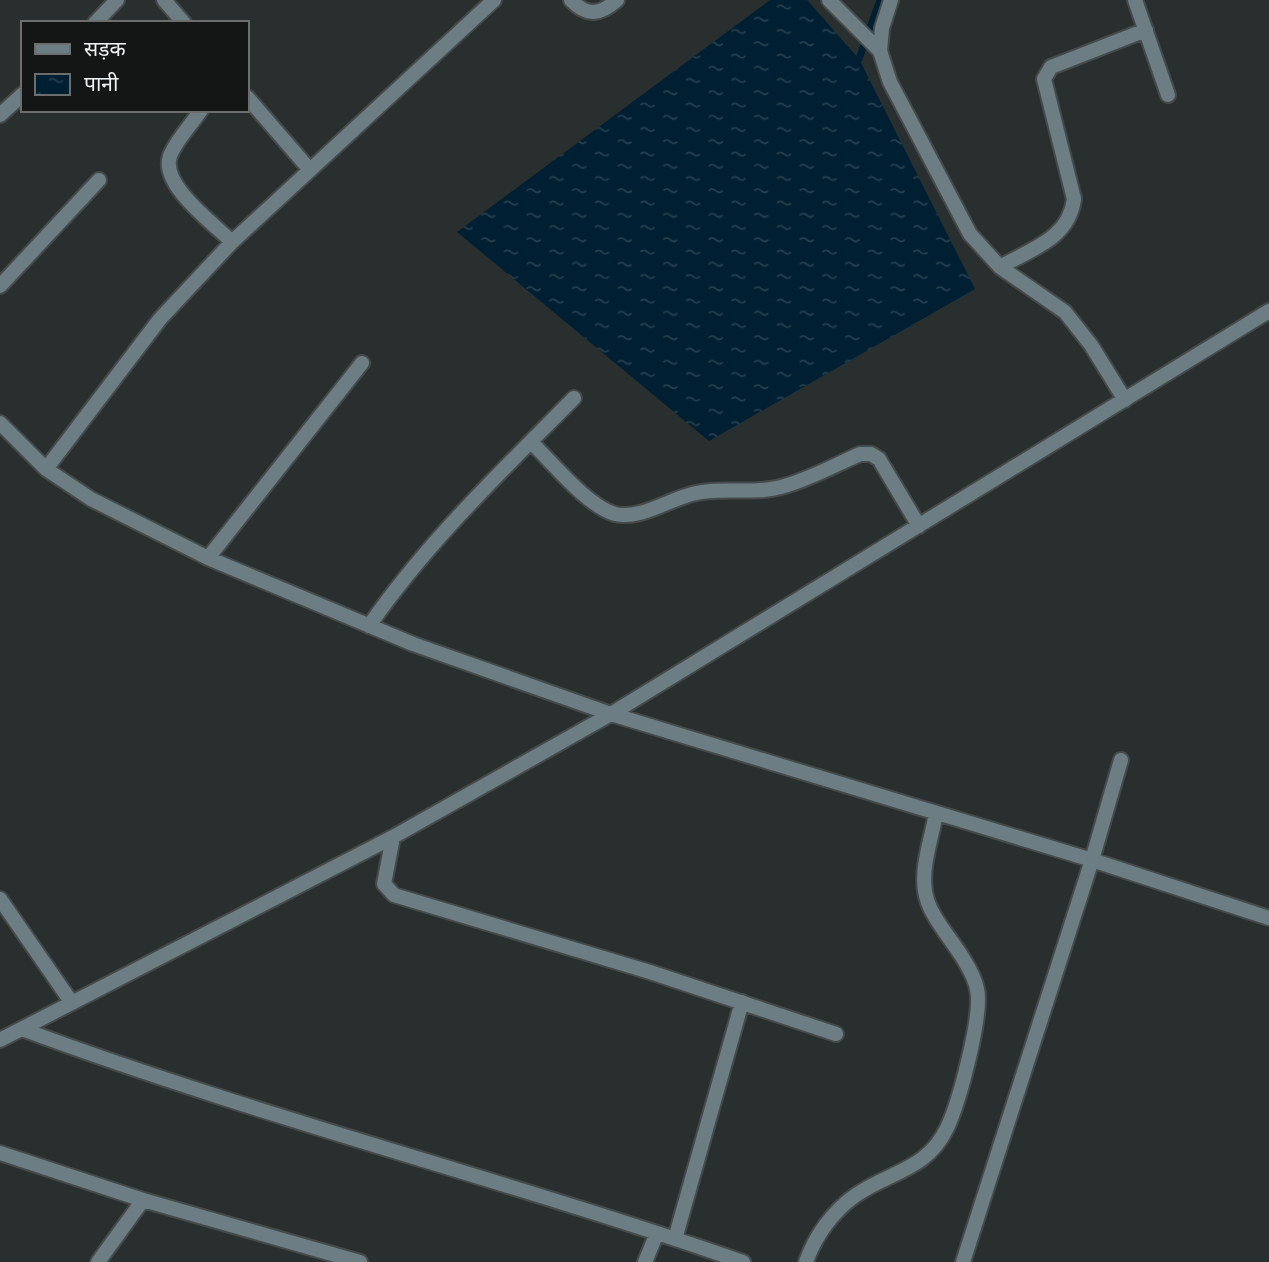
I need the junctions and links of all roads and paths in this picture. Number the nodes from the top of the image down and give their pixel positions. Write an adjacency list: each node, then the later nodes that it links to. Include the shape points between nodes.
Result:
1 (117, 0): 9 (street)
2 (164, 0): 10 (street)
3 (494, 0): 18 (street)
4 (571, 0): 5 (street, via 590,13)
5 (617, 0)
6 (829, 0): 12 (street)
7 (891, 0): 12 (street, via 882,28)
8 (1135, 0): 11 (street)
9 (97, 21)
10 (182, 21)
11 (1146, 30): 13 (street); 21 (street, via 1046,72 1074,199 1071,218 1062,231)
12 (870, 41): 21 (street, via 970,234)
13 (1168, 95)
14 (21, 96): 17 (street)
15 (248, 98): 18 (street)
16 (200, 112): 20 (street, via 171,154 168,168 172,183)
17 (0, 115)
18 (310, 170): 20 (street)
19 (99, 180): 22 (street)
20 (232, 242): 29 (street, via 160,319)
21 (1000, 267): 26 (street, via 1065,312)
22 (0, 286)
23 (1269, 311): 26 (street)
24 (362, 363): 31 (street)
25 (574, 398): 28 (street)
26 (1125, 400): 30 (street)
27 (0, 423): 29 (street)
28 (531, 442): 30 (street, via 598,506 617,514 638,514 712,489 749,492 782,487 860,454 871,454 879,459); 32 (street, via 405,574)
29 (46, 469): 31 (street, via 91,499)
30 (919, 526): 33 (street)
31 (208, 558): 32 (street)
32 (369, 626): 33 (street)
33 (611, 714): 35 (street); 36 (street)
34 (1121, 760): 37 (street)
35 (936, 813): 37 (street); 53 (street, via 925,892 978,989 977,1022 948,1125 935,1150 856,1195 830,1220)
36 (393, 837): 40 (street, via 384,884 394,895); 41 (street)
37 (1092, 860): 39 (street); 54 (street)
38 (0, 899): 41 (street)
39 (1269, 918)
40 (742, 1002): 43 (street); 48 (street)
41 (72, 1003): 42 (street)
42 (22, 1029): 44 (street); 47 (street, via 221,1099)
43 (836, 1034)
44 (0, 1040)
45 (0, 1153): 46 (street)
46 (143, 1200): 49 (street); 50 (street)
47 (657, 1233): 48 (street); 51 (street)
48 (675, 1239): 52 (street)
49 (98, 1262)
50 (360, 1262)
51 (645, 1262)
52 (743, 1262)
53 (806, 1262)
54 (963, 1262)

